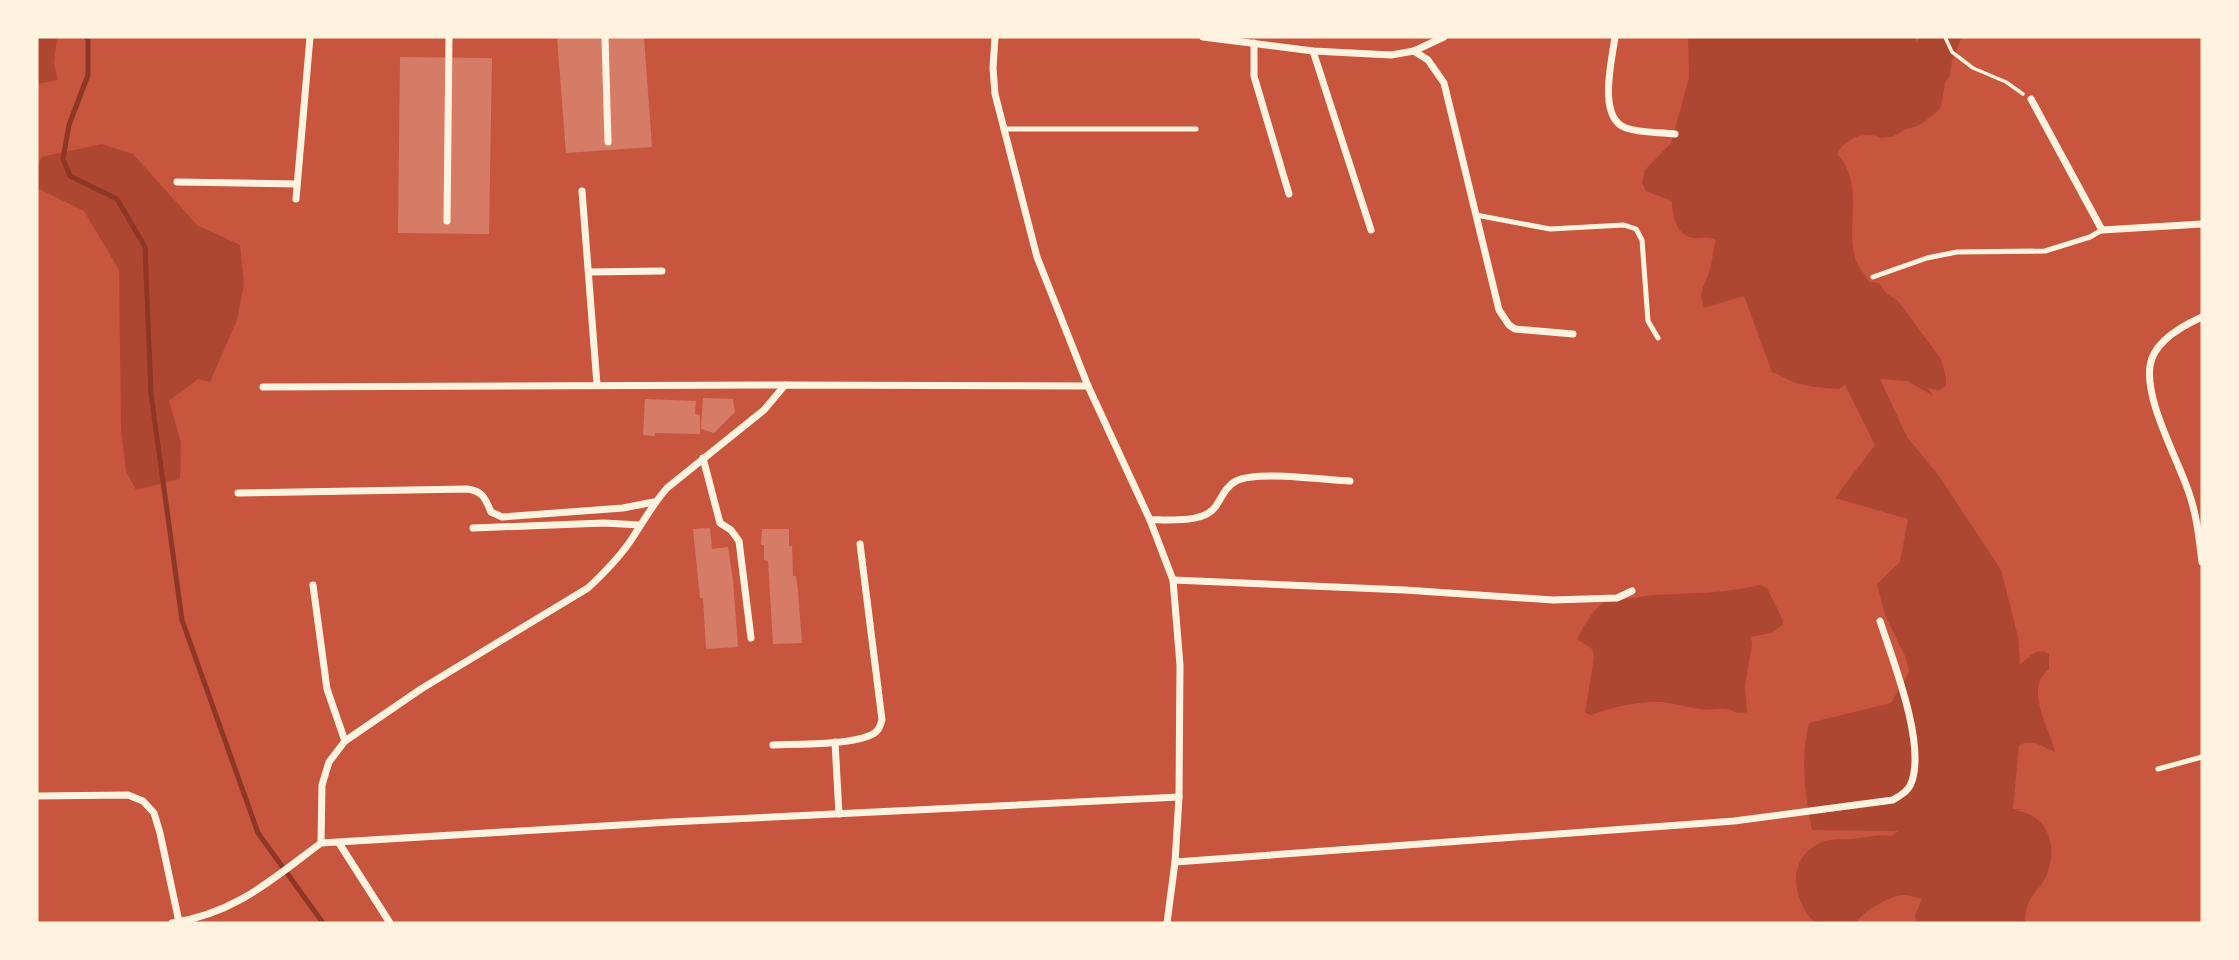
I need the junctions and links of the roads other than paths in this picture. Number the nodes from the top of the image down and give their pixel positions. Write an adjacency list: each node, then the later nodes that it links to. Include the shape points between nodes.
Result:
1 (310, 37): 17 (street)
2 (449, 37): 22 (street)
3 (606, 37): 15 (street)
4 (995, 37): 12 (street, via 995,94)
5 (1203, 37): 8 (street)
6 (1444, 37): 10 (street)
7 (1615, 37): 14 (street, via 1608,99 1615,121 1625,128)
8 (1254, 43): 9 (street); 19 (street, via 1254,76)
9 (1313, 51): 10 (street, via 1391,55); 24 (street)
10 (1414, 51): 21 (street, via 1428,60 1444,83)
11 (2031, 99): 25 (street)
12 (1003, 129): 13 (lane); 34 (street, via 1037,257)
13 (1196, 129)
14 (1675, 134)
15 (608, 142)
16 (177, 182): 17 (street)
17 (297, 184): 20 (street)
18 (582, 191): 27 (street)
19 (1289, 194)
20 (296, 199)
21 (1476, 215): 30 (street, via 1504,319 1515,329); 31 (lane, via 1550,229 1624,225 1636,229 1642,240 1648,321)
22 (447, 221)
23 (2202, 224): 25 (street)
24 (1371, 230)
25 (2102, 230): 28 (lane, via 2045,251 1957,252)
26 (662, 271): 27 (street)
27 (589, 272): 32 (street)
28 (1873, 277)
29 (2202, 317): 44 (street, via 2162,343 2150,364 2149,386 2193,506)
30 (1573, 334)
31 (1658, 338)
32 (597, 385): 33 (street); 35 (street)
33 (785, 385): 34 (street); 36 (street, via 764,410)
34 (1087, 386): 40 (street)
35 (263, 387)
36 (703, 458): 39 (street); 49 (street, via 720,523 739,541)
37 (1350, 481): 40 (street, via 1248,477 1229,485 1208,514)
38 (238, 493): 39 (street, via 467,489 482,493 491,512 502,517)
39 (654, 502): 41 (street)
40 (1150, 520): 45 (street)
41 (640, 525): 42 (street); 50 (street, via 610,568 588,588)
42 (473, 528)
43 (860, 544): 51 (street, via 882,720 873,734)
44 (2202, 562)
45 (1173, 580): 47 (street, via 1553,600 1617,598); 56 (street, via 1180,665)
46 (313, 586): 50 (street, via 327,689)
47 (1632, 591)
48 (1880, 621): 60 (street, via 1906,699 1915,746 1912,781 1906,792 1893,800 1734,821)
49 (751, 638)
50 (345, 741): 59 (street, via 329,762 322,785)
51 (835, 742): 52 (street); 57 (street)
52 (773, 745)
53 (2202, 757): 54 (lane)
54 (2158, 769)
55 (37, 796): 61 (street, via 128,794 143,801 154,813 160,833)
56 (1179, 797): 57 (street); 60 (street)
57 (839, 814): 58 (street)
58 (339, 843): 59 (street); 62 (street)
59 (321, 844): 61 (street, via 258,892)
60 (1175, 862): 63 (street)
61 (176, 923)
62 (390, 923)
63 (1167, 923)

